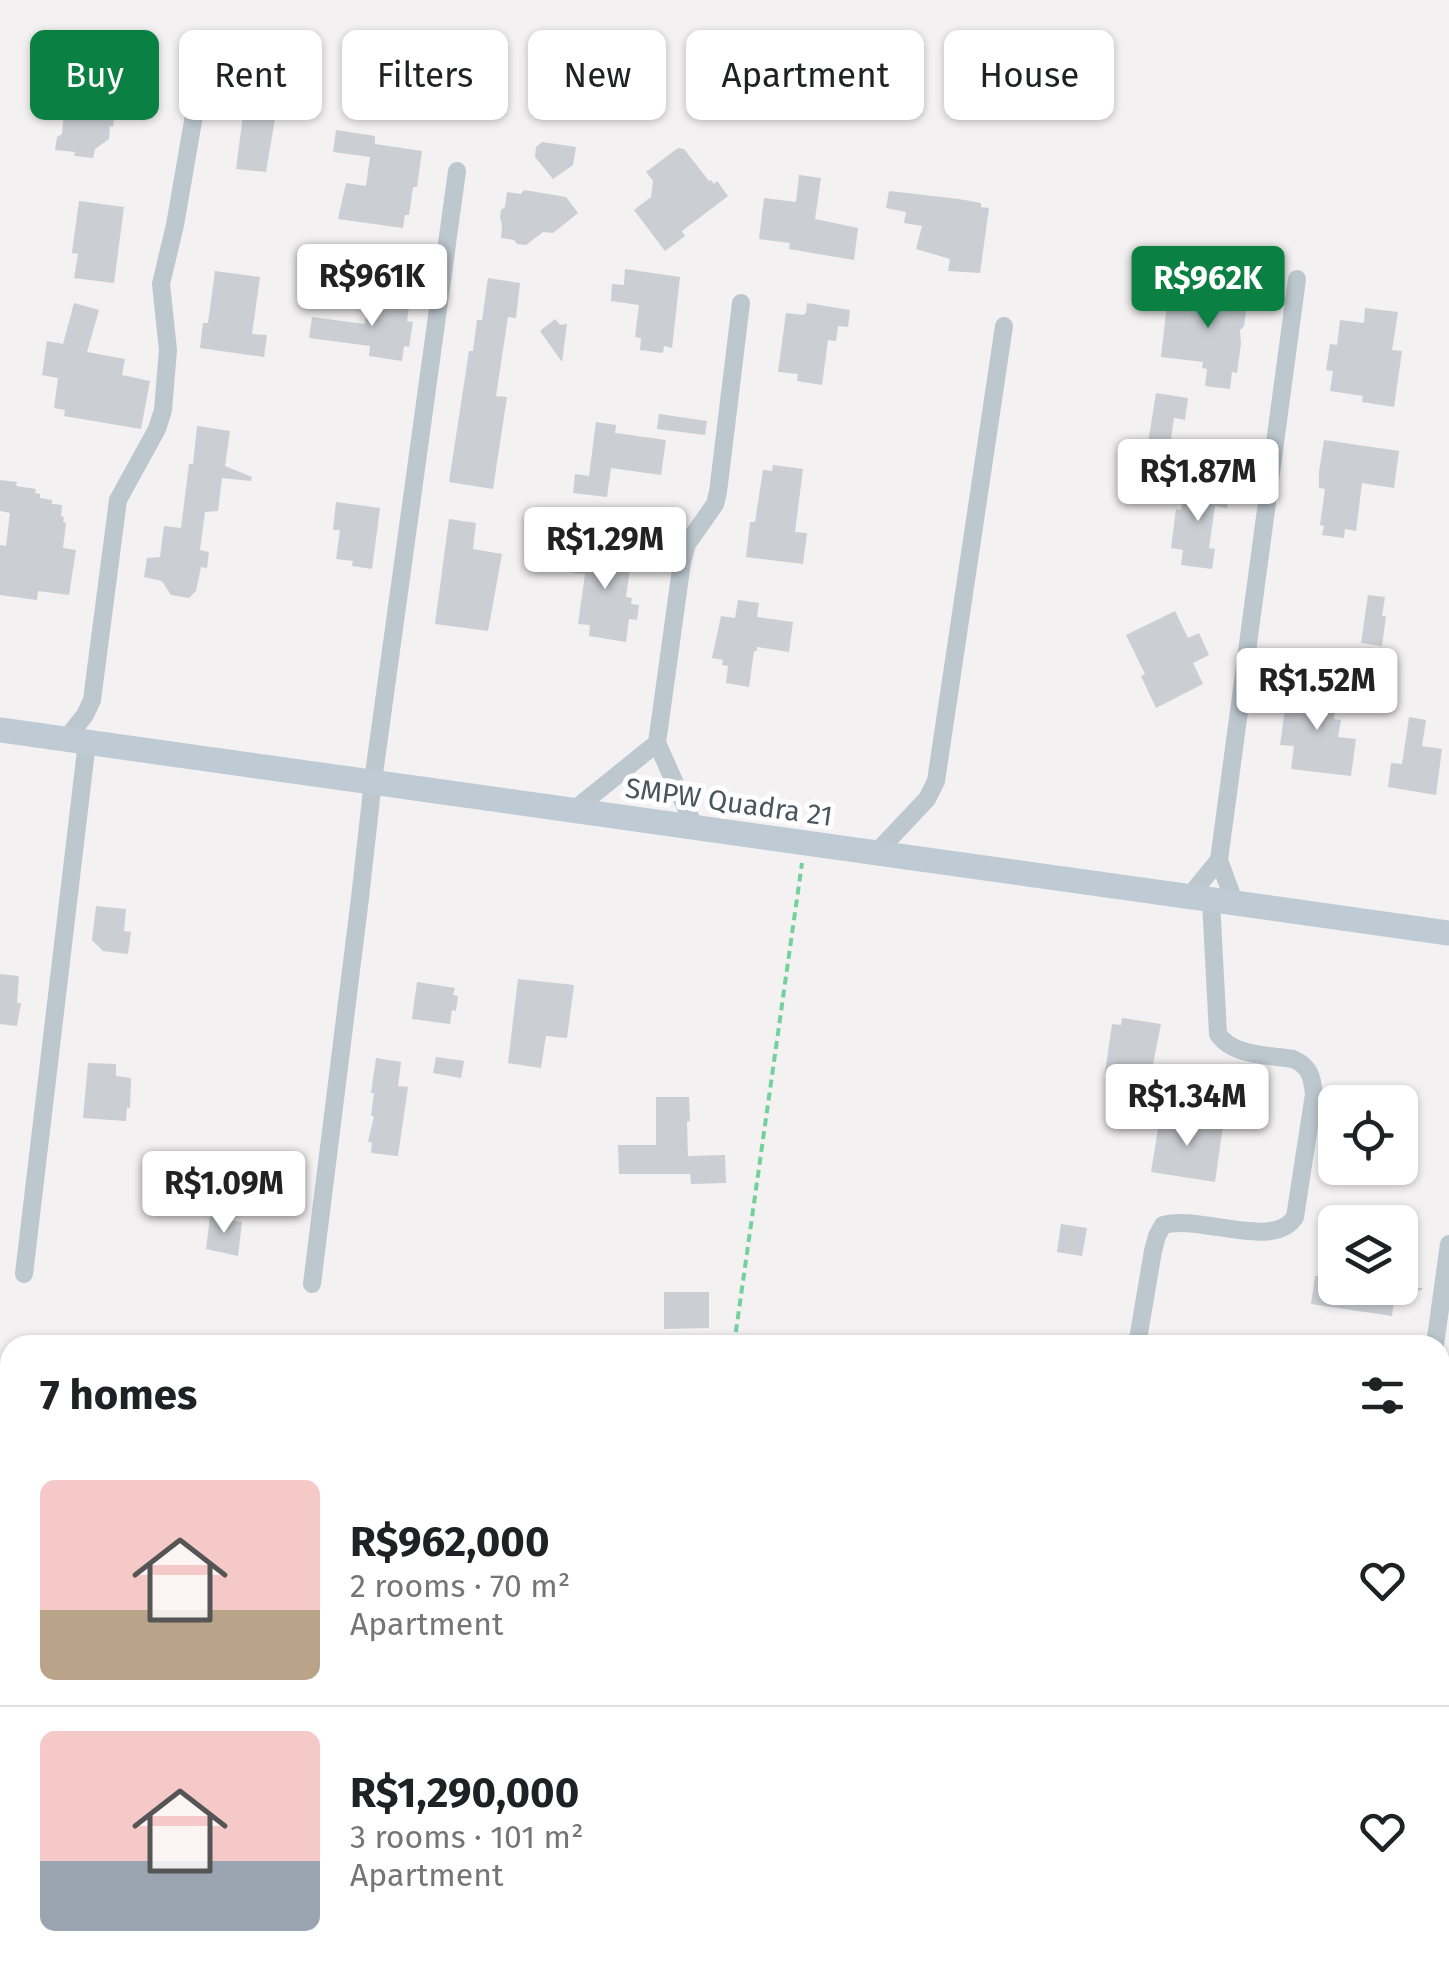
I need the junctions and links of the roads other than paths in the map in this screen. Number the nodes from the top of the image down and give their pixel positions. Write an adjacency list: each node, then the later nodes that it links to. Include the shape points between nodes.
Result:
1 (194, 120): 7 (street, via 160,284 168,350 164,410 118,500 94,686)
2 (457, 170): 9 (street)
3 (1297, 279): 13 (street)
4 (741, 304): 8 (street, via 718,492 682,562)
5 (1004, 326): 12 (street, via 936,781)
6 (0, 730): 7 (street, SMPW Quadra 21)
7 (76, 740): 9 (street, SMPW Quadra 21); 17 (street)
8 (657, 743): 10 (street); 11 (street)
9 (372, 781): 10 (street, SMPW Quadra 21); 18 (street)
10 (574, 810): 11 (street, SMPW Quadra 21)
11 (695, 828): 12 (street, SMPW Quadra 21)
12 (876, 853): 14 (street, SMPW Quadra 21)
13 (1219, 860): 14 (street); 14 (street)
14 (1211, 901): 15 (street, SMPW Quadra 21); 19 (street, via 1221,1040 1302,1063 1312,1078 1295,1217 1276,1232 1163,1225)
15 (1449, 933)
16 (1449, 1244): 20 (street)
17 (24, 1274)
18 (312, 1284)
19 (1139, 1335)
20 (1435, 1335)

